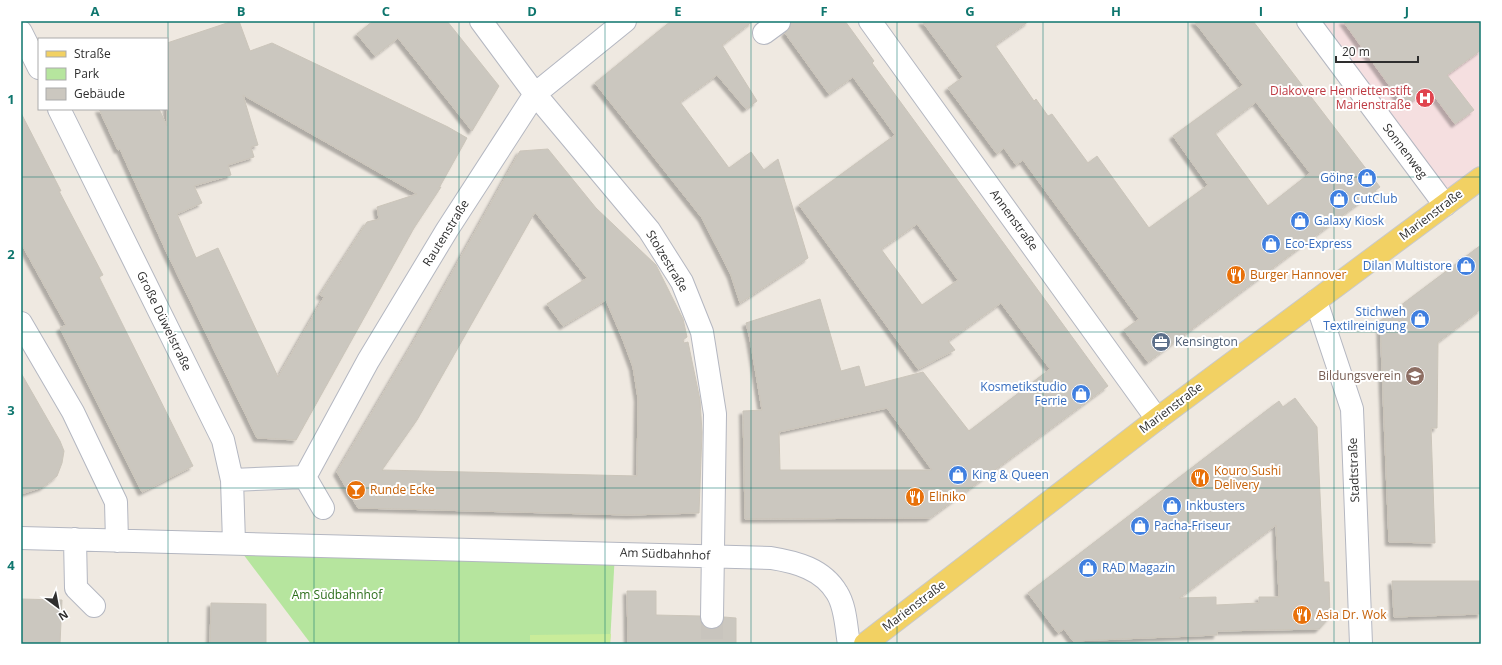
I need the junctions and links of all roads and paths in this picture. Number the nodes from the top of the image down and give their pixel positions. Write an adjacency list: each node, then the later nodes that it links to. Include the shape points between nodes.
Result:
1 (481, 21): 7 (street, Stolzestraße)
2 (625, 21): 7 (street, Rautenstraße)
3 (870, 21): 13 (street, Annenstraße)
4 (1308, 21): 10 (street, Sonnenweg)
5 (21, 32): 6 (street)
6 (38, 66)
7 (535, 94): 14 (street, Rautenstraße, via 447,230 368,361); 21 (street, Stolzestraße, via 649,230 682,282 702,332 715,414)
8 (59, 110): 15 (street, Große Düwelstraße, via 223,440)
9 (1481, 178): 10 (main road, Marienstraße)
10 (1445, 205): 11 (main road, Marienstraße)
11 (1316, 301): 13 (main road, Marienstraße); 26 (street, Stadtstraße, via 1352,408)
12 (21, 323): 19 (street, via 72,412 116,502)
13 (1157, 419): 25 (main road, Marienstraße)
14 (305, 477): 15 (street); 16 (street)
15 (232, 480): 20 (street, Große Düwelstraße)
16 (323, 508)
17 (21, 538): 18 (street, Am Südbahnhof)
18 (75, 540): 19 (street, Am Südbahnhof); 22 (street, via 76,588)
19 (117, 541): 20 (street, Am Südbahnhof)
20 (234, 542): 21 (street, Am Südbahnhof)
21 (713, 555): 23 (street, Stolzestraße); 24 (street, Am Südbahnhof, via 771,558 792,561 810,568 837,592)
22 (94, 606)
23 (712, 617)
24 (849, 644)
25 (865, 644)
26 (1361, 644)

